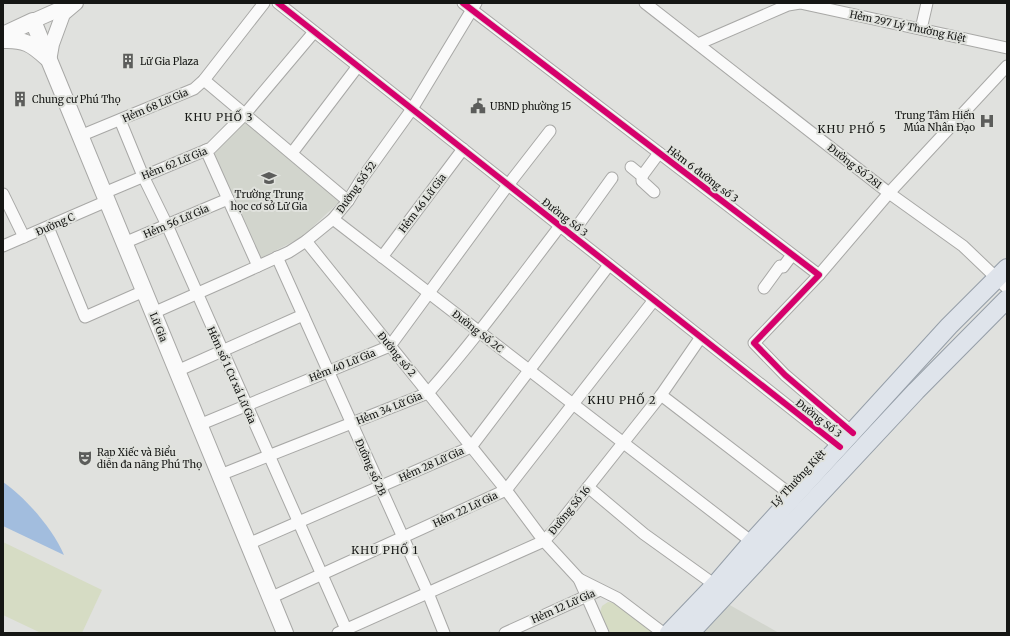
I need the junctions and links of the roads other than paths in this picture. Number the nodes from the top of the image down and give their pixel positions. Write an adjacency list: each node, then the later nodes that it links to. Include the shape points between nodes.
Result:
1 (75, 3): 7 (street); 14 (street, via 63,14)
2 (264, 3): 17 (street, Hẻm 68 Lữ Gia)
3 (278, 3): 9 (street, Đường Số 3)
4 (644, 3): 12 (street, Đường Số 281)
5 (926, 3): 8 (street)
6 (470, 5): 18 (street, Đường Số 52); 26 (street, Hẻm 6 đường số 3)
7 (33, 21): 10 (main road); 14 (main road, Lữ Gia)
8 (921, 29): 12 (street, Hẻm 297 Lý Thường Kiệt, via 800,3 788,5); 13 (street, Hẻm 297 Lý Thường Kiệt)
9 (314, 32): 15 (street, Đường Số 3); 19 (street, Hẻm 62 Lữ Gia)
10 (3, 35)
11 (3, 40): 14 (main road, via 28,43)
12 (698, 44): 33 (street, Đường Số 281)
13 (1007, 48)
14 (49, 61): 22 (main road, Lữ Gia)
15 (358, 66): 18 (street, Đường Số 3); 25 (street)
16 (1007, 66): 33 (street)
17 (204, 80): 19 (street); 20 (street, Hẻm 68 Lữ Gia, via 194,88)
18 (412, 109): 23 (street, Đường Số 3); 37 (street, Đường Số 52)
19 (245, 114): 24 (street, Hẻm 62 Lữ Gia); 25 (street)
20 (120, 120): 22 (street, Hẻm 68 Lữ Gia); 28 (street, Hẻm số 1 Cư xá Lữ Gia)
21 (550, 131): 31 (street)
22 (80, 136): 35 (main road, Lữ Gia)
23 (463, 149): 31 (street, Đường Số 3); 49 (street, Hẻm 46 Lữ Gia)
24 (206, 150): 28 (street, Hẻm 62 Lữ Gia); 36 (street)
25 (292, 153): 37 (street)
26 (659, 153): 29 (street); 47 (street, Hẻm 6 đường số 3)
27 (631, 167): 29 (street)
28 (143, 176): 35 (street, Hẻm 62 Lữ Gia); 39 (street, Hẻm số 1 Cư xá Lữ Gia)
29 (642, 176): 32 (street, via 642,181)
30 (612, 178): 42 (street)
31 (508, 185): 40 (street, Đường Số 3); 57 (street)
32 (654, 192)
33 (890, 193): 52 (street); 53 (street, Đường Số 281)
34 (3, 194): 43 (street)
35 (105, 197): 41 (street, Đường C); 45 (main road, Lữ Gia)
36 (228, 199): 39 (street, Hẻm 56 Lữ Gia); 51 (street)
37 (348, 201): 38 (street, Đường Số 52)
38 (333, 219): 44 (street, Đường Số 52); 49 (street, Đường Số 2C)
39 (167, 225): 45 (street, Hẻm 56 Lữ Gia); 56 (street, Hẻm số 1 Cư xá Lữ Gia)
40 (560, 226): 42 (street, Đường Số 3); 62 (street, Hẻm 34 Lữ Gia)
41 (48, 227): 43 (street, Đường C); 55 (street, via 85,317)
42 (572, 235): 50 (street, Đường Số 3)
43 (24, 237): 46 (street, Đường C)
44 (306, 241): 48 (street, Đường Số 52); 64 (street, Đường số 2)
45 (124, 243): 55 (main road, Lữ Gia)
46 (3, 246)
47 (792, 255): 52 (street, Hẻm 6 đường số 3); 54 (street, via 783,267 780,266)
48 (277, 257): 51 (street, Đường Số 52); 61 (street, Đường số 2B)
49 (382, 257): 57 (street, Đường Số 2C)
50 (609, 265): 59 (street, Đường Số 3); 67 (street, Hẻm 28 Lữ Gia)
51 (258, 266): 56 (street, Đường Số 52)
52 (819, 275): 75 (street, via 754,343 785,376)
53 (1003, 278): 75 (main road, Lý Thường Kiệt, via 950,326)
54 (764, 288)
55 (144, 291): 60 (main road, Lữ Gia)
56 (196, 293): 60 (street, Đường Số 52); 65 (street, Hẻm số 1 Cư xá Lữ Gia)
57 (429, 293): 62 (street, Đường Số 2C); 64 (street)
58 (1007, 299): 105 (main road, via 916,390)
59 (654, 300): 63 (street, Đường Số 3); 71 (street, Hẻm 22 Lữ Gia)
60 (153, 313): 68 (main road, Lữ Gia)
61 (303, 315): 65 (street); 66 (street, Đường số 2B)
62 (479, 332): 67 (street, Đường Số 2C); 69 (street, Hẻm 34 Lữ Gia)
63 (701, 337): 70 (street, Đường Số 16); 78 (street, Đường Số 3)
64 (390, 346): 66 (street, Hẻm 40 Lữ Gia); 69 (street, Đường số 2)
65 (222, 352): 68 (street); 72 (street, Hẻm số 1 Cư xá Lữ Gia)
66 (328, 371): 72 (street, Hẻm 40 Lữ Gia); 73 (street, Đường số 2B)
67 (530, 371): 71 (street, Đường Số 2C); 77 (street, Hẻm 28 Lữ Gia)
68 (177, 372): 74 (main road, Lữ Gia)
69 (428, 393): 73 (street, Hẻm 34 Lữ Gia); 77 (street, Đường số 2)
70 (661, 395): 76 (street, Đường Số 16); 84 (street)
71 (573, 404): 76 (street, Đường Số 2C); 83 (street, Hẻm 22 Lữ Gia)
72 (246, 406): 74 (street, Hẻm 40 Lữ Gia); 79 (street, Hẻm số 1 Cư xá Lữ Gia)
73 (351, 423): 79 (street, Hẻm 34 Lữ Gia); 81 (street, Đường số 2B)
74 (199, 425): 80 (main road, Lữ Gia)
75 (853, 433): 78 (main road, Lý Thường Kiệt)
76 (623, 443): 82 (street, Đường Số 16); 88 (street, Đường Số 2C)
77 (471, 447): 81 (street, Hẻm 28 Lữ Gia); 83 (street, Đường số 2)
78 (840, 447): 84 (main road, Lý Thường Kiệt)
79 (268, 456): 80 (street, Hẻm 34 Lữ Gia); 85 (street, Hẻm số 1 Cư xá Lữ Gia)
80 (220, 476): 89 (main road, Lữ Gia)
81 (380, 487): 85 (street, Hẻm 28 Lữ Gia); 86 (street, Đường số 2B)
82 (588, 487): 87 (street, Đường Số 16); 92 (street, via 644,534)
83 (506, 490): 86 (street, Hẻm 22 Lữ Gia); 87 (street, Đường số 2)
84 (794, 497): 88 (main road, Lý Thường Kiệt)
85 (298, 523): 89 (street, Hẻm 28 Lữ Gia); 90 (street, Hẻm số 1 Cư xá Lữ Gia)
86 (403, 537): 90 (street, Hẻm 22 Lữ Gia); 94 (street, Đường số 2B)
87 (544, 541): 91 (street, Đường số 2); 94 (street, Đường Số 16)
88 (752, 542): 92 (main road, Lý Thường Kiệt)
89 (248, 544): 96 (main road, Lữ Gia)
90 (323, 574): 96 (street, Hẻm 22 Lữ Gia); 98 (street, Hẻm số 1 Cư xá Lữ Gia)
91 (579, 579): 93 (street); 95 (street)
92 (715, 585): 104 (main road, Lý Thường Kiệt)
93 (600, 590): 95 (street, Hẻm 12 Lữ Gia); 103 (street, via 617,598)
94 (428, 593): 98 (street, Đường Số 16); 100 (street, Đường số 2B)
95 (586, 596): 97 (street, Hẻm 12 Lữ Gia); 102 (street)
96 (270, 598): 99 (main road, Lữ Gia)
97 (516, 630): 101 (street, Hẻm 12 Lữ Gia)
98 (342, 631)
99 (285, 633)
100 (444, 633)
101 (505, 633)
102 (603, 633)
103 (663, 633)
104 (669, 633)
105 (690, 633)

